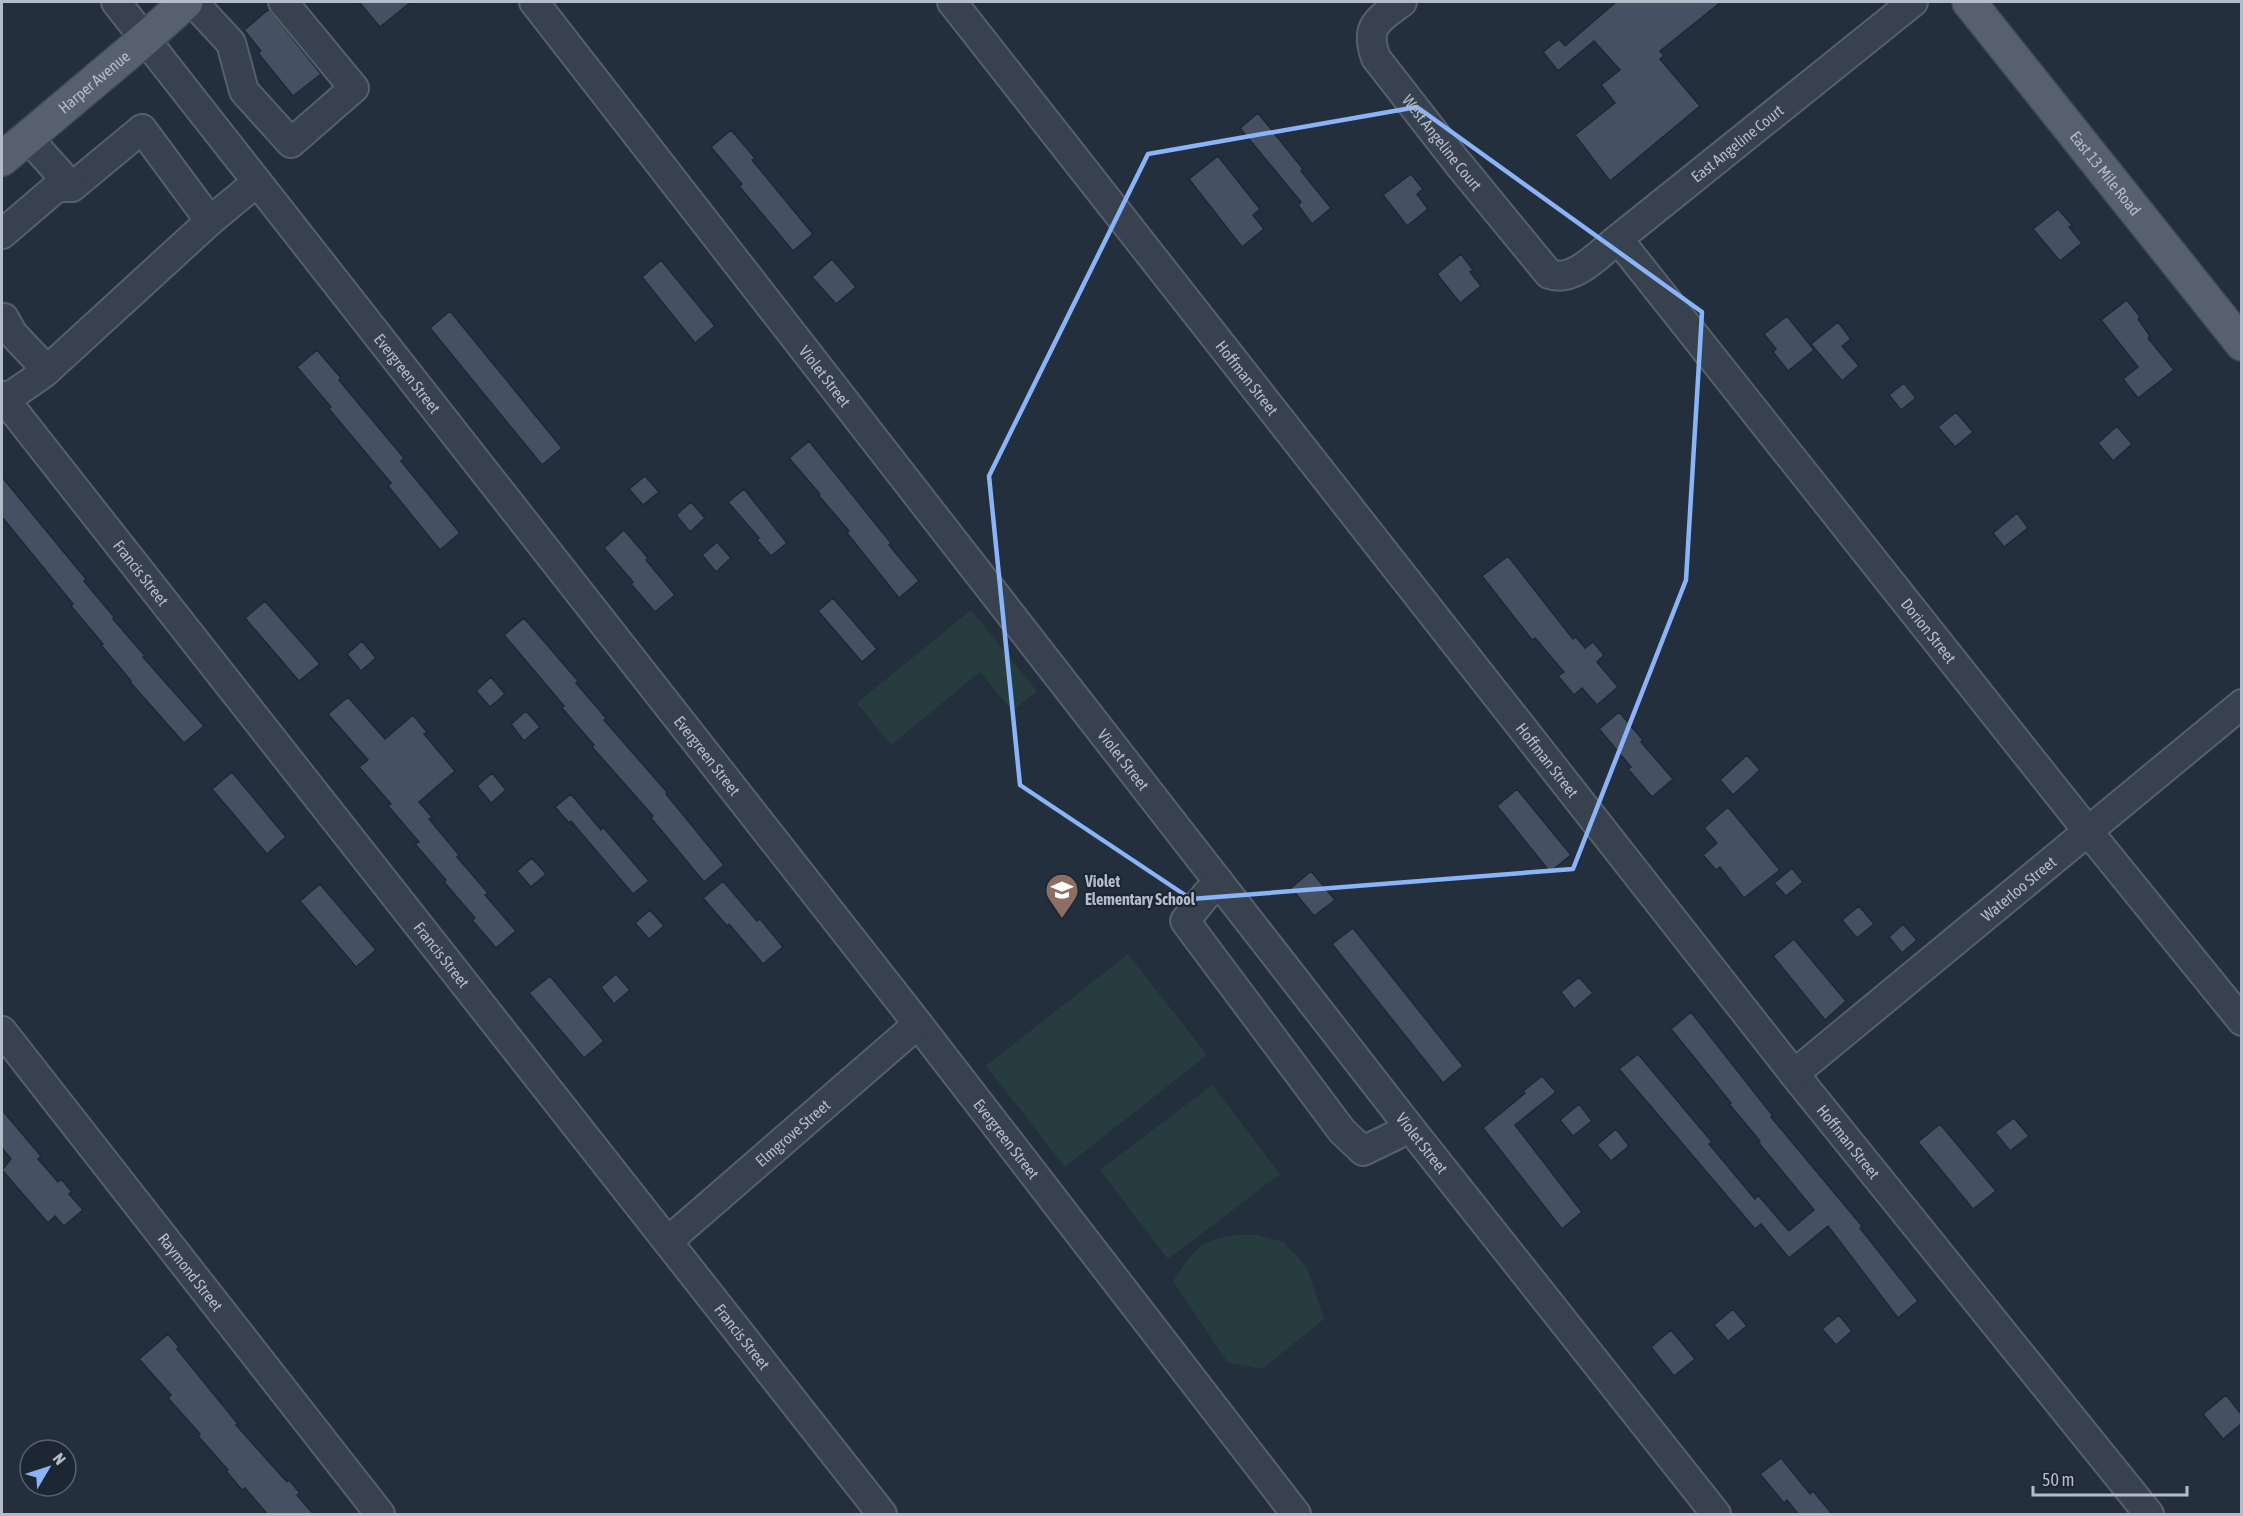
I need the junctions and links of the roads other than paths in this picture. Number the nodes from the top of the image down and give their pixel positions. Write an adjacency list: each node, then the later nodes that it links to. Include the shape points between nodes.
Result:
1 (116, 2): 10 (street, Evergreen Street)
2 (186, 2): 10 (main road, Harper Avenue)
3 (193, 2): 4 (street, via 231,43 244,91 291,144 354,88)
4 (283, 2)
5 (534, 2): 25 (street, Violet Street)
6 (952, 2): 29 (street, Hoffman Street)
7 (1402, 2): 18 (street, West Angeline Court, via 1381,17 1370,33 1376,58 1542,265)
8 (1913, 2): 17 (street, East Angeline Court)
9 (1969, 2): 20 (main road, East 13 Mile Road)
10 (146, 38): 11 (main road, Harper Avenue); 13 (street, Evergreen Street)
11 (27, 137): 12 (main road, Harper Avenue); 14 (street)
12 (2, 159)
13 (257, 182): 15 (street); 27 (street, Evergreen Street)
14 (72, 187): 15 (street, via 142,129); 16 (street, via 57,187)
15 (210, 221): 21 (street)
16 (2, 234)
17 (1618, 239): 18 (street, East Angeline Court, via 1580,269); 24 (street, Dorion Street)
18 (1558, 277)
19 (4, 318): 21 (street, via 13,334)
20 (2241, 344)
21 (47, 370): 22 (street)
22 (3, 398): 31 (street, Francis Street)
23 (2241, 704): 24 (street, Waterloo Street)
24 (2087, 830): 26 (street, Dorion Street); 29 (street, Waterloo Street)
25 (1219, 882): 30 (street, Violet Street); 30 (street, via 1185,921 1342,1131 1363,1151 1396,1135)
26 (2241, 1021)
27 (918, 1024): 31 (street, Elmgrove Street); 34 (street, Evergreen Street)
28 (2, 1031): 32 (street, Raymond Street)
29 (1794, 1074): 36 (street, Hoffman Street)
30 (1407, 1124): 35 (street, Violet Street)
31 (668, 1241): 33 (street, Francis Street)
32 (380, 1515)
33 (882, 1515)
34 (1296, 1515)
35 (1716, 1515)
36 (2149, 1515)

